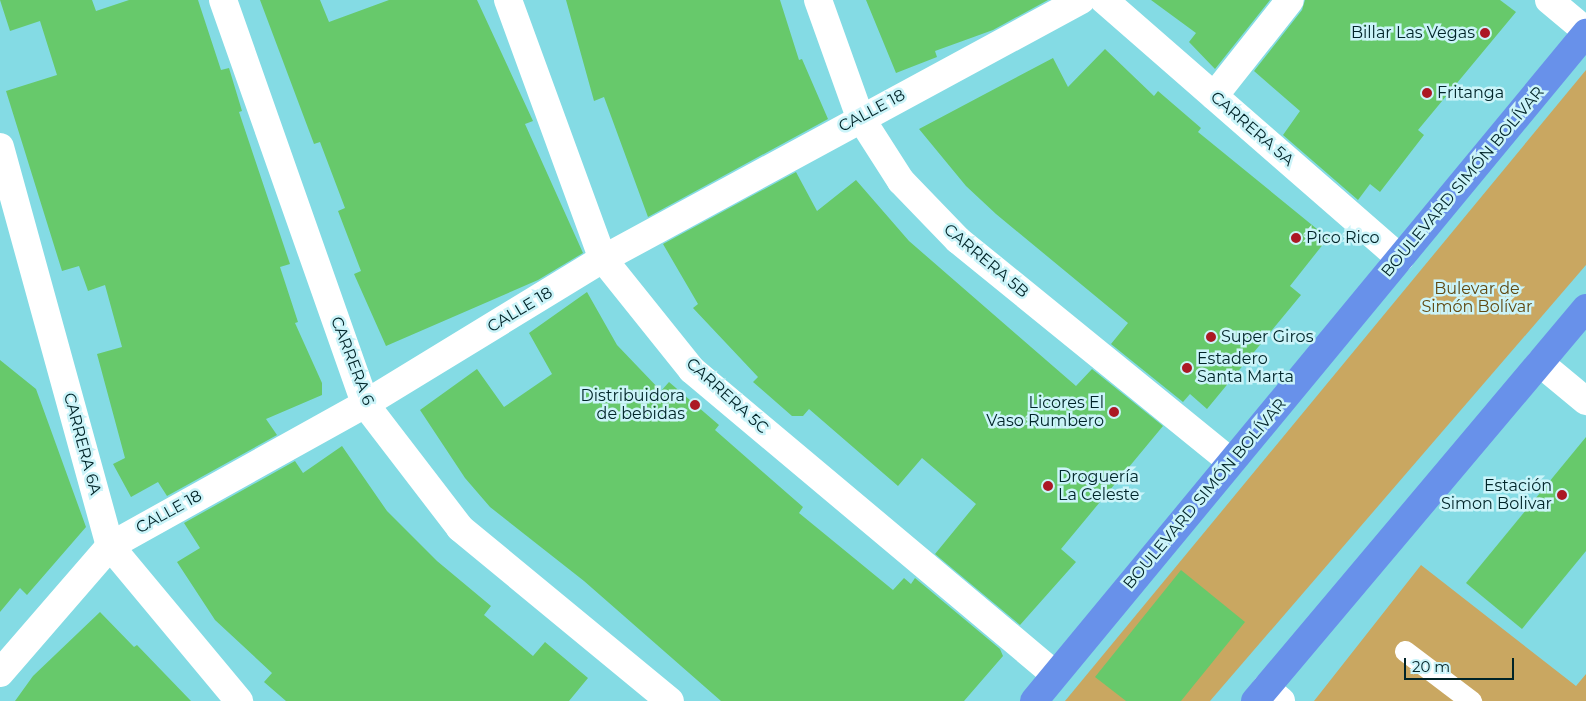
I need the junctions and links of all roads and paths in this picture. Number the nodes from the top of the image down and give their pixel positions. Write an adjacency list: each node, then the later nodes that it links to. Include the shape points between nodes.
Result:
1 (223, 0): 18 (street, CARRERA 6)
2 (508, 0): 14 (street, CARRERA 5C)
3 (818, 0): 10 (street, CARRERA 5B)
4 (1081, 0): 10 (street, CALLE 18)
5 (1104, 0): 9 (street, CARRERA 5A)
6 (1290, 0): 9 (street)
7 (1549, 0): 8 (street)
8 (1586, 32): 13 (highway, BOULEVARD SIMÓN BOLÍVAR)
9 (1214, 96): 13 (street, CARRERA 5A)
10 (860, 117): 14 (street, CALLE 18); 19 (street, CARRERA 5B, via 901,181 958,240)
11 (0, 147): 12 (street, CARRERA 6A)
12 (8, 213): 20 (street, CARRERA 6A)
13 (1400, 258): 19 (highway, BOULEVARD SIMÓN BOLÍVAR)
14 (603, 259): 18 (street, CALLE 18); 23 (street, CARRERA 5C, via 692,370)
15 (1586, 308): 16 (highway)
16 (1540, 362): 17 (street); 24 (highway)
17 (1586, 401)
18 (365, 404): 20 (street, CALLE 18); 26 (street, CARRERA 6, via 460,528)
19 (1231, 462): 23 (highway, BOULEVARD SIMÓN BOLÍVAR)
20 (110, 546): 22 (street, CALLE 18); 25 (street, CARRERA 6A)
21 (1405, 651): 28 (lane)
22 (0, 673)
23 (1055, 675): 27 (highway, BOULEVARD SIMÓN BOLÍVAR)
24 (1267, 697)
25 (239, 701)
26 (670, 701)
27 (1034, 701)
28 (1471, 701)

